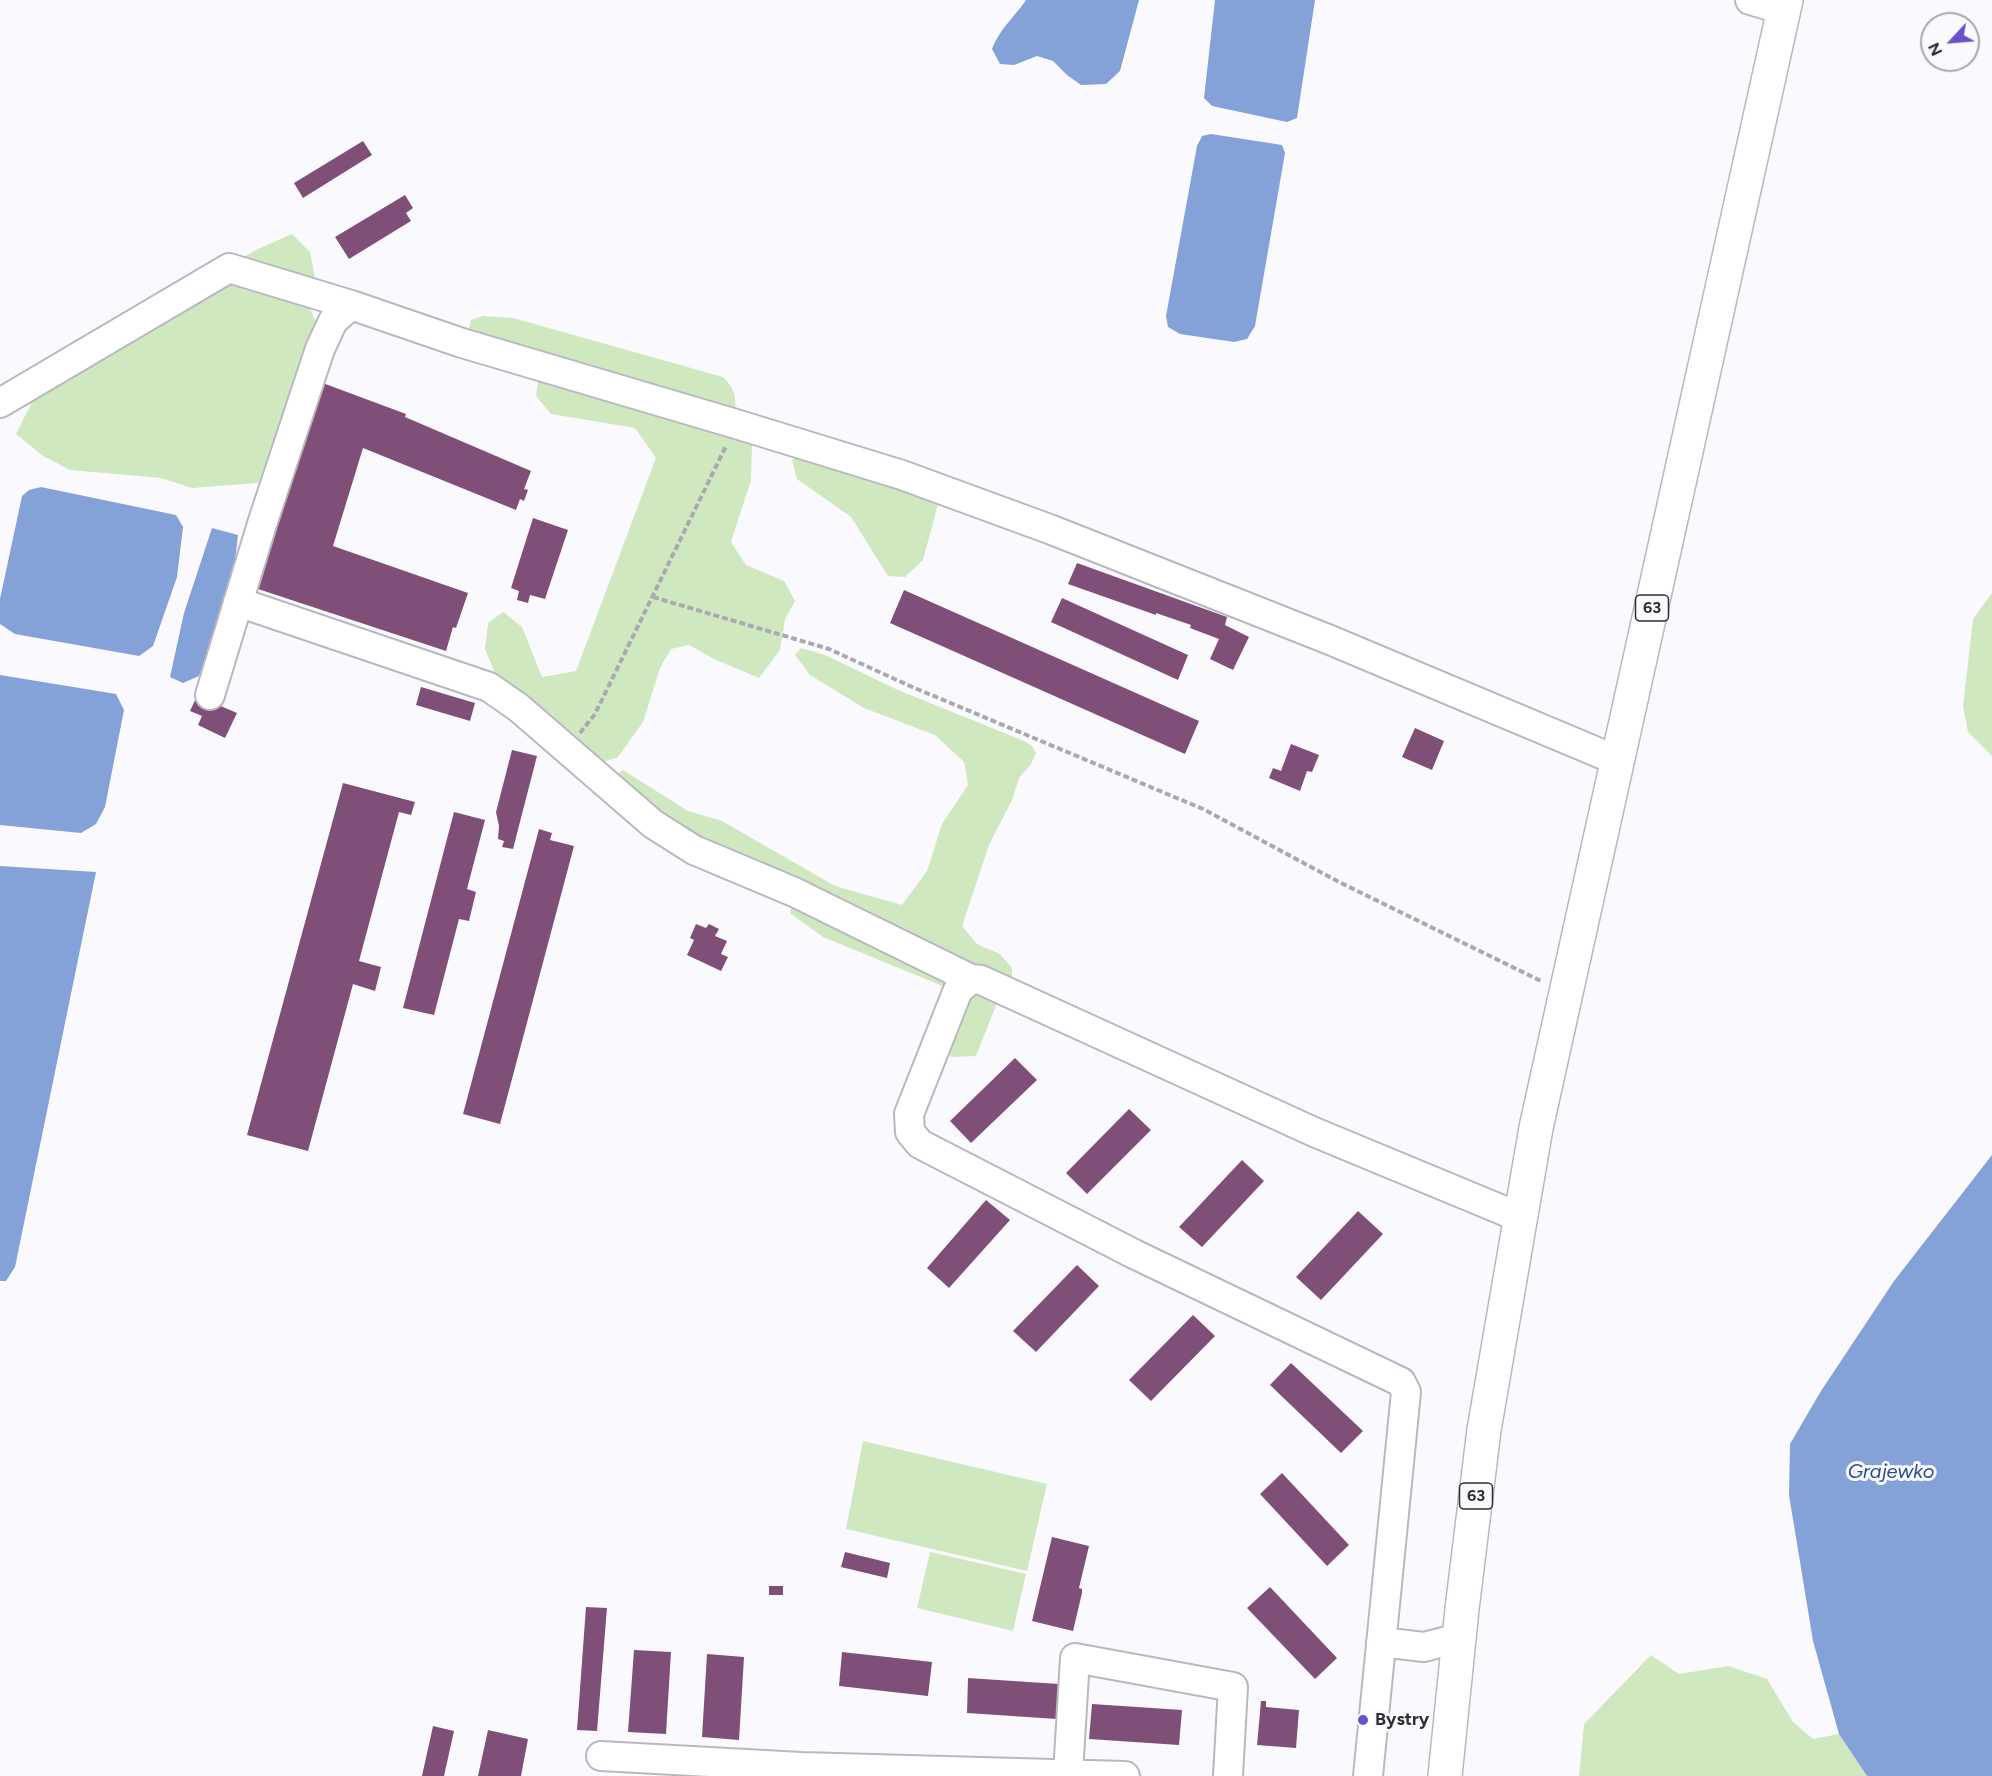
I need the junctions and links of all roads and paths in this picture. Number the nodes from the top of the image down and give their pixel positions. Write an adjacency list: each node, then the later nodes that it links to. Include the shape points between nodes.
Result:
1 (1750, 0): 2 (street)
2 (1785, 5): 10 (main road, 63)
3 (351, 305): 4 (street, via 229,268); 5 (street, via 462,343); 7 (street, via 333,321 321,349)
4 (0, 403)
5 (736, 424): 6 (path); 10 (street, via 902,475 1052,530 1330,640)
6 (652, 597): 9 (path, via 595,714); 12 (path, via 829,649 1203,809 1339,882)
7 (238, 602): 8 (street); 9 (street, via 489,687)
8 (210, 695)
9 (567, 749): 11 (street, via 653,824 694,850 794,892)
10 (1616, 760): 12 (main road, 63)
11 (971, 979): 13 (street, via 981,980 1314,1132); 15 (street, via 958,990 909,1114 910,1132 920,1144 1134,1254 1401,1382 1407,1392)
12 (1565, 993): 13 (main road, 63)
13 (1519, 1217): 14 (main road, 63, via 1484,1430)
14 (1459, 1638): 15 (street, via 1424,1647); 22 (main road, 63)
15 (1381, 1642): 21 (street)
16 (602, 1756): 17 (street)
17 (800, 1772): 18 (street)
18 (1068, 1774): 19 (street); 20 (street, via 1075,1658 1233,1687)
19 (1125, 1776)
20 (1228, 1776)
21 (1368, 1776)
22 (1445, 1776)

